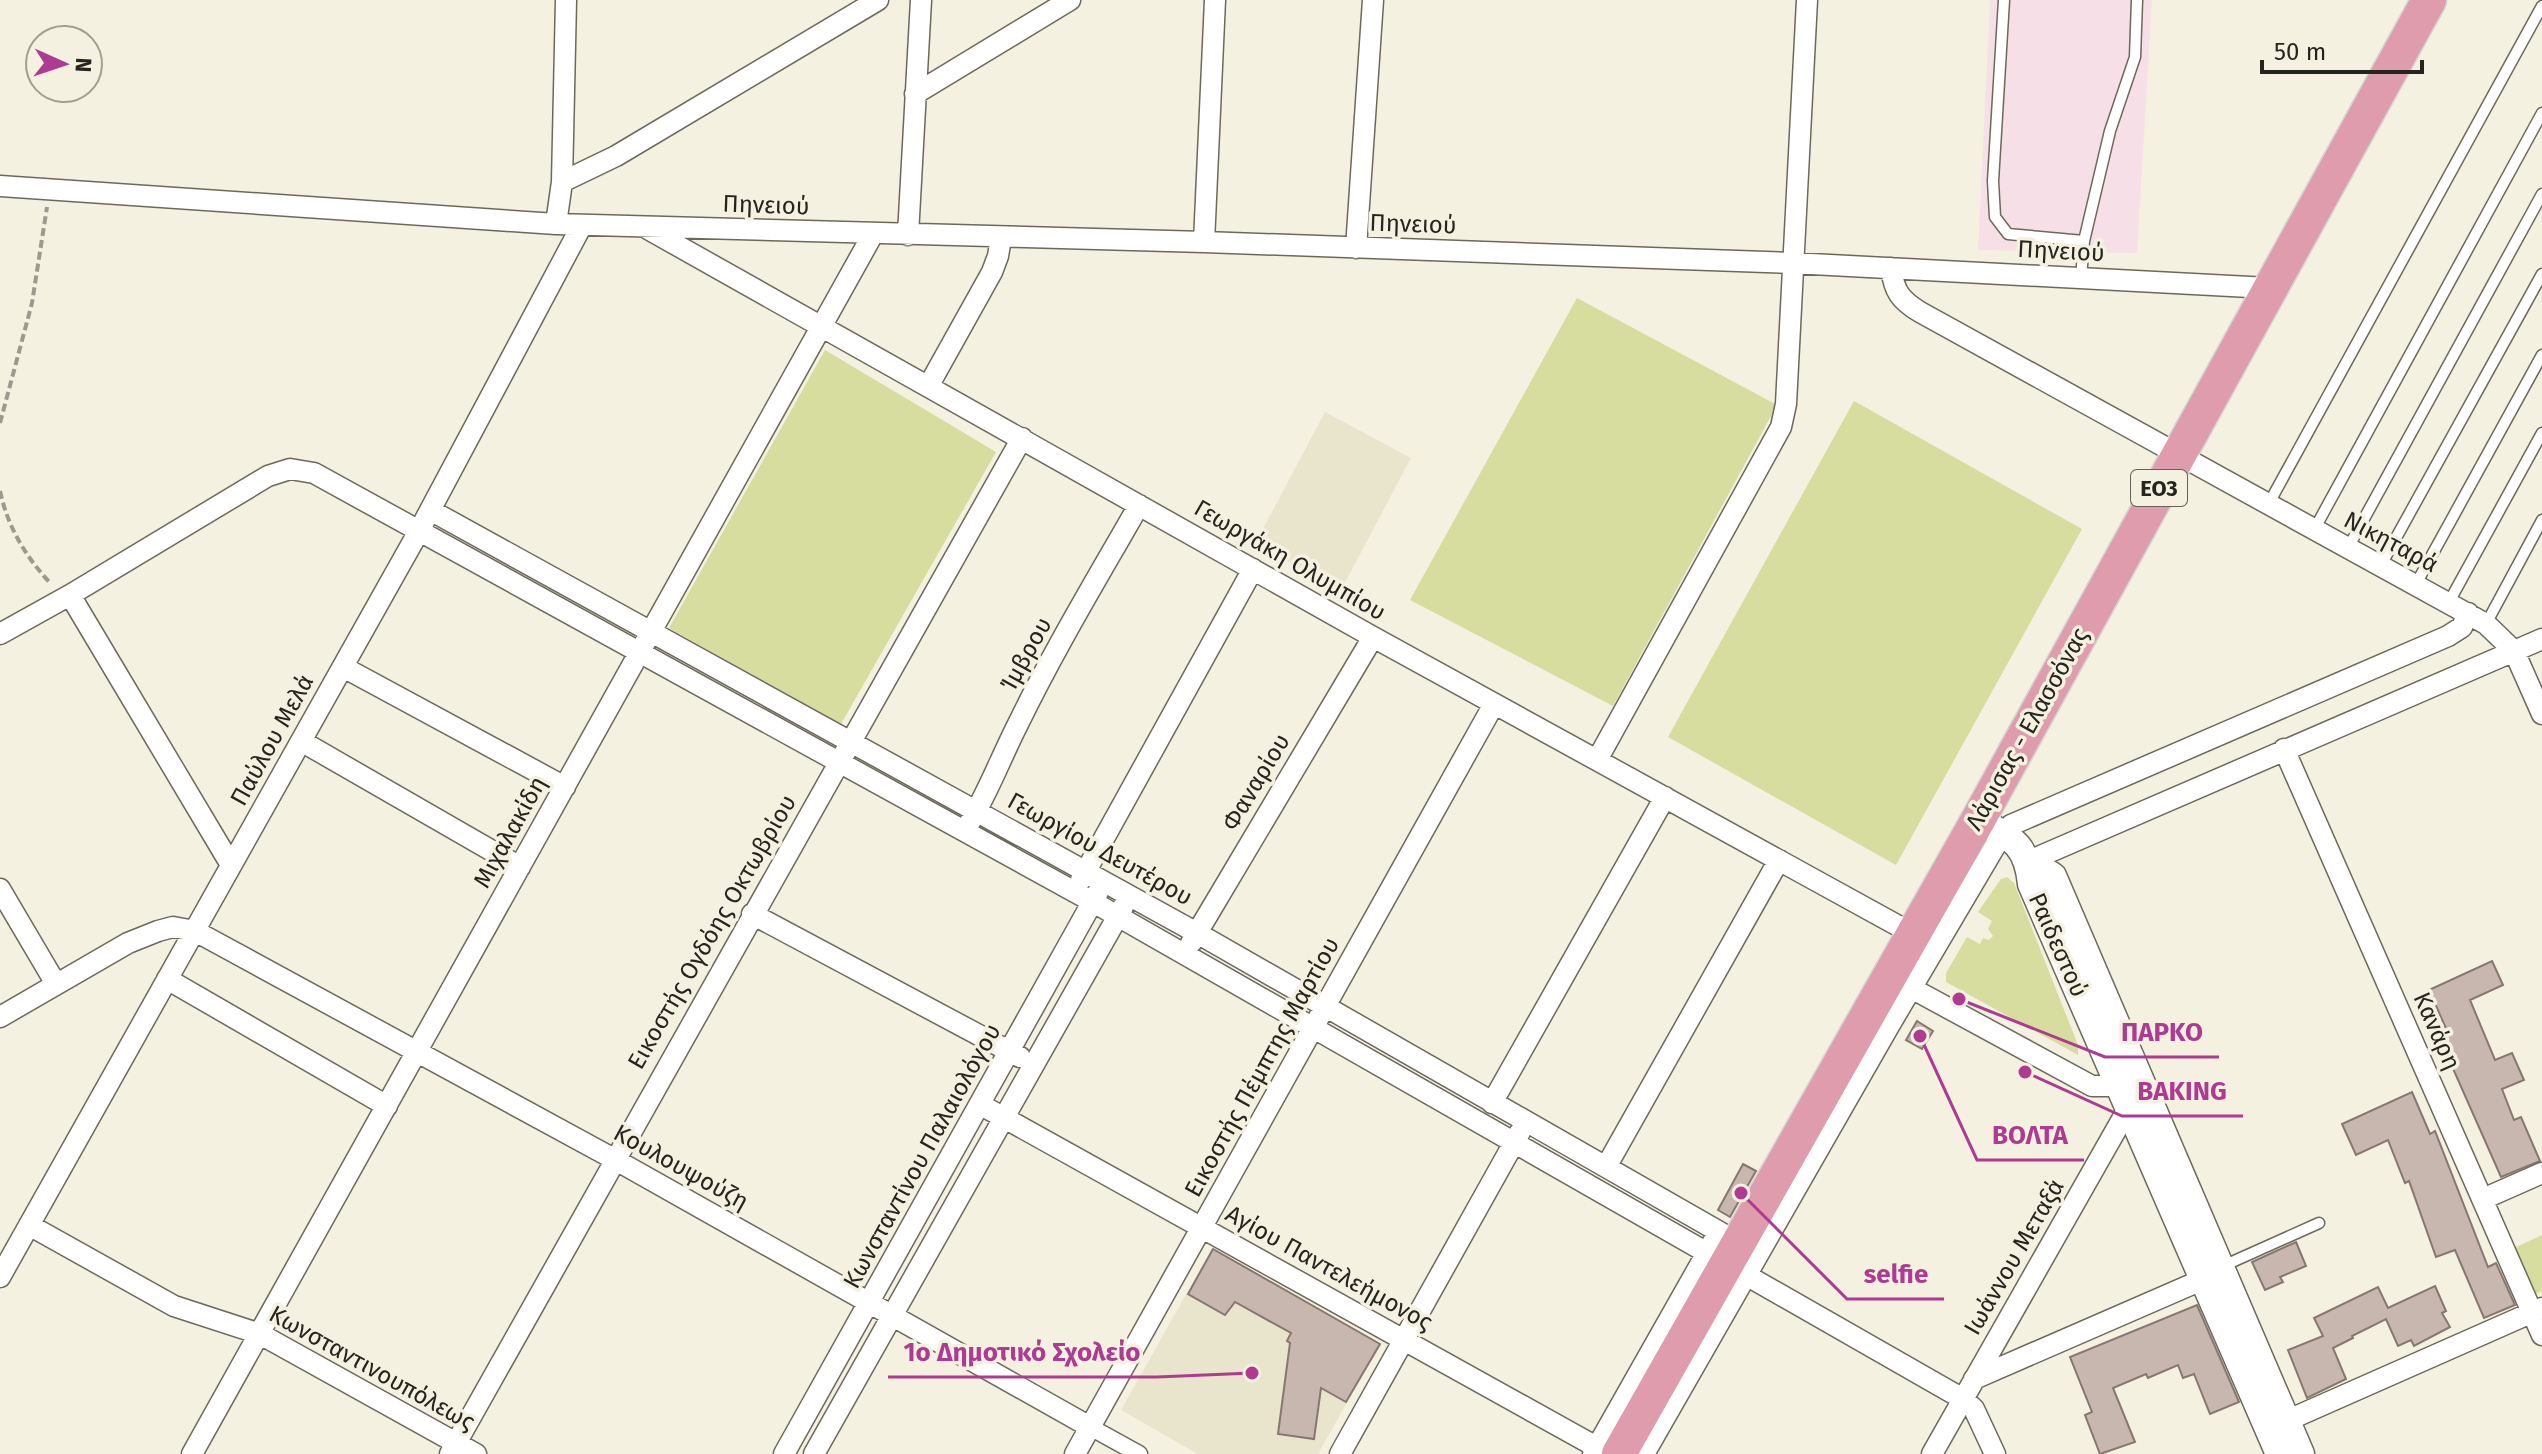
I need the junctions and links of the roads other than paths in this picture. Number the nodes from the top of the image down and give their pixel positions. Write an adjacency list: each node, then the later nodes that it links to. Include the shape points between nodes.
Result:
1 (566, 0): 14 (street)
2 (878, 0): 14 (street, via 616,156)
3 (921, 0): 12 (street)
4 (1070, 0): 12 (street)
5 (1215, 0): 24 (street)
6 (1373, 0): 25 (street)
7 (1807, 0): 26 (street)
8 (2004, 0): 23 (lane, via 1995,217 2008,234)
9 (2137, 0): 23 (lane, via 2135,57 2110,131)
10 (2429, 0): 30 (highway, Λάρισας - Ελασσόνας / ΕΟ3)
11 (2542, 6): 38 (lane)
12 (915, 94): 21 (street)
13 (2542, 113): 41 (lane)
14 (562, 182): 17 (street)
15 (0, 186): 17 (street, Πηνειού)
16 (2542, 194): 43 (lane)
17 (556, 224): 18 (street, Πηνειού)
18 (582, 225): 19 (street, Πηνειού); 39 (street, Παύλου Μελά)
19 (645, 227): 20 (street, Πηνειού); 31 (street, Γεωργάκη Ολυμπίου)
20 (873, 234): 21 (street, Πηνειού); 31 (street, Μιχαλακίδη)
21 (908, 235): 22 (street, Πηνειού)
22 (1001, 238): 24 (street, Πηνειού); 33 (street, via 992,272)
23 (2084, 241): 29 (lane)
24 (1204, 242): 25 (street, Πηνειού)
25 (1356, 248): 26 (street, Πηνειού)
26 (1792, 263): 27 (street, Πηνειού); 62 (street, via 1781,427)
27 (1891, 268): 29 (street, Πηνειού); 36 (street, Νικηταρά, via 1894,287 1906,303)
28 (2542, 274): 44 (lane)
29 (2081, 278): 30 (street, Πηνειού)
30 (2269, 288): 36 (highway, Λάρισας - Ελασσόνας / ΕΟ3)
31 (821, 324): 33 (street, Γεωργάκη Ολυμπίου); 50 (street, Μιχαλακίδη)
32 (2542, 355): 46 (lane)
33 (929, 385): 35 (street, Γεωργάκη Ολυμπίου)
34 (2542, 433): 48 (lane)
35 (1022, 438): 37 (street, Γεωργάκη Ολυμπίου); 60 (street, Εικοστής Ογδόης Οκτωβρίου)
36 (2177, 455): 38 (street, Νικηταρά); 67 (highway, Λάρισας - Ελασσόνας / ΕΟ3)
37 (1139, 505): 45 (street, Γεωργάκη Ολυμπίου); 66 (street, Ίμβρου, via 1032,696)
38 (2268, 505): 41 (street, Νικηταρά)
39 (430, 510): 42 (street, Παύλου Μελά); 50 (street, Γεωργίου Δευτέρου)
40 (2542, 520): 49 (lane)
41 (2314, 530): 43 (street, Νικηταρά)
42 (419, 531): 47 (street, Γεωργίου Δευτέρου, via 314,473 290,469 268,476); 55 (street, Γεωργίου Δευτέρου); 56 (street, Παύλου Μελά)
43 (2348, 548): 44 (street, Νικηταρά)
44 (2381, 565): 46 (street, Νικηταρά)
45 (1253, 569): 52 (street, Γεωργάκη Ολυμπίου); 73 (street, Κωνσταντίνου Παλαιολόγου)
46 (2416, 584): 48 (street, Νικηταρά)
47 (70, 595): 51 (street, Γεωργίου Δευτέρου); 71 (street)
48 (2449, 602): 49 (street, Νικηταρά)
49 (2477, 618): 54 (street, Νικηταρά); 67 (street, via 2448,636 2020,819)
50 (652, 631): 55 (street, Μιχαλακίδη); 60 (street, Γεωργίου Δευτέρου)
51 (0, 634)
52 (1373, 637): 57 (street, Γεωργάκη Ολυμπίου); 80 (street, Φαναρίου)
53 (2542, 639): 54 (street)
54 (2514, 651): 58 (street, Νικηταρά); 61 (street)
55 (640, 652): 63 (street, Γεωργίου Δευτέρου); 64 (street, Μιχαλακίδη)
56 (343, 667): 59 (street, Παύλου Μελά); 64 (street)
57 (1494, 704): 62 (street, Γεωργάκη Ολυμπίου); 86 (street, Εικοστής Πέμπτης Μαρτίου)
58 (2542, 714)
59 (301, 741): 71 (street, Παύλου Μελά); 72 (street)
60 (851, 741): 63 (street, Εικοστής Ογδόης Οκτωβρίου); 66 (street, Γεωργίου Δευτέρου)
61 (2284, 749): 70 (street); 102 (street, Κανάρη)
62 (1597, 760): 65 (street, Γεωργάκη Ολυμπίου)
63 (839, 761): 68 (street, Γεωργίου Δευτέρου); 77 (street, Εικοστής Ογδόης Οκτωβρίου)
64 (565, 787): 72 (street, Μιχαλακίδη)
65 (1665, 797): 69 (street, Γεωργάκη Ολυμπίου); 93 (street)
66 (977, 811): 68 (street, Ίμβρου); 73 (street, Γεωργίου Δευτέρου)
67 (1990, 826): 70 (street, via 2014,842); 81 (highway, Λάρισας - Ελασσόνας / ΕΟ3); 84 (street)
68 (964, 832): 76 (street, Γεωργίου Δευτέρου)
69 (1779, 860): 81 (street, Γεωργάκη Ολυμπίου); 100 (street)
70 (2029, 861): 92 (street, Ραιδεστού, via 2031,884)
71 (231, 865): 79 (street, Παύλου Μελά)
72 (520, 867): 90 (street, Μιχαλακίδη)
73 (1095, 877): 75 (street, Γεωργίου Δευτέρου); 76 (street, Κωνσταντίνου Παλαιολόγου)
74 (0, 889): 85 (street)
75 (1129, 896): 78 (street); 80 (street, Γεωργίου Δευτέρου)
76 (1084, 897): 78 (street, Γεωργίου Δευτέρου); 89 (street, Κωνσταντίνου Παλαιολόγου)
77 (752, 914): 89 (street); 99 (street, Εικοστής Ογδόης Οκτωβρίου)
78 (1118, 916): 82 (street, Γεωργίου Δευτέρου); 91 (street)
79 (195, 931): 83 (street, Παύλου Μελά); 85 (street, via 158,931); 90 (street, Κουλουψούζη)
80 (1197, 933): 82 (street, Φαναρίου); 86 (street, Γεωργίου Δευτέρου)
81 (1913, 934): 84 (highway, Λάρισας - Ελασσόνας / ΕΟ3)
82 (1184, 954): 88 (street, Γεωργίου Δευτέρου)
83 (167, 979): 95 (street); 104 (street, Παύλου Μελά)
84 (1900, 982): 92 (street, via 2092,1086); 106 (highway, Λάρισας - Ελασσόνας / ΕΟ3)
85 (56, 984): 87 (street)
86 (1325, 1007): 88 (street, Εικοστής Πέμπτης Μαρτίου); 93 (street, Γεωργίου Δευτέρου)
87 (0, 1017)
88 (1313, 1028): 98 (street, Γεωργίου Δευτέρου); 105 (street, Εικοστής Πέμπτης Μαρτίου)
89 (1010, 1051): 91 (street); 94 (street, Κωνσταντίνου Παλαιολόγου)
90 (417, 1052): 95 (street, Μιχαλακίδη); 99 (street, Κουλουψούζη)
91 (1034, 1064): 96 (street)
92 (2130, 1093): 107 (street, Ραιδεστού); 115 (street, Ιωάννου Μεταξά)
93 (1492, 1103): 97 (street, Γεωργίου Δευτέρου)
94 (981, 1105): 96 (street, Αγίου Παντελεήμονος); 109 (street, Κωνσταντίνου Παλαιολόγου)
95 (387, 1106): 112 (street, Μιχαλακίδη)
96 (1004, 1118): 105 (street, Αγίου Παντελεήμονος); 111 (street)
97 (1525, 1122): 98 (street); 100 (street, Γεωργίου Δευτέρου)
98 (1514, 1142): 106 (street, Γεωργίου Δευτέρου); 114 (street)
99 (614, 1159): 109 (street, Κουλουψούζη); 119 (street, Εικοστής Ογδόης Οκτωβρίου)
100 (1606, 1167): 106 (street, Γεωργίου Δευτέρου)
101 (2542, 1173): 102 (street)
102 (2483, 1199): 110 (street, Κανάρη)
103 (2319, 1223): 107 (lane)
104 (29, 1225): 108 (street, Παύλου Μελά); 112 (street, Κωνσταντινουπόλεως, via 174,1306)
105 (1203, 1226): 114 (street, Αγίου Παντελεήμονος); 118 (street, Εικοστής Πέμπτης Μαρτίου)
106 (1733, 1253): 116 (street); 120 (highway, Λάρισας - Ελασσόνας / ΕΟ3); 128 (street)
107 (2212, 1273): 115 (street); 117 (street, Ραιδεστού); 131 (street, Ραιδεστού)
108 (0, 1277)
109 (869, 1303): 111 (street, Κουλουψούζη); 123 (street, Κωνσταντίνου Παλαιολόγου)
110 (2538, 1310): 113 (street, Κανάρη); 117 (street)
111 (891, 1316): 118 (street, Κουλουψούζη); 124 (street)
112 (260, 1334): 119 (street, Κωνσταντινουπόλεως); 121 (street, Μιχαλακίδη)
113 (2542, 1335)
114 (1403, 1340): 120 (street, Αγίου Παντελεήμονος); 127 (street)
115 (1974, 1379): 116 (street, Ιωάννου Μεταξά)
116 (1963, 1399): 129 (street, Ιωάννου Μεταξά); 130 (street, via 1974,1409)
117 (2286, 1421): 132 (street, Ραιδεστού)
118 (1090, 1427): 125 (street, Εικοστής Πέμπτης Μαρτίου); 126 (street, Κουλουψούζη)
119 (453, 1448): 122 (street, Κωνσταντινουπόλεως)
120 (1604, 1452)
121 (192, 1454)
122 (476, 1454)
123 (784, 1454)
124 (814, 1454)
125 (1075, 1454)
126 (1139, 1454)
127 (1340, 1454)
128 (1644, 1454)
129 (1932, 1454)
130 (1995, 1454)
131 (2279, 1454)
132 (2301, 1454)

